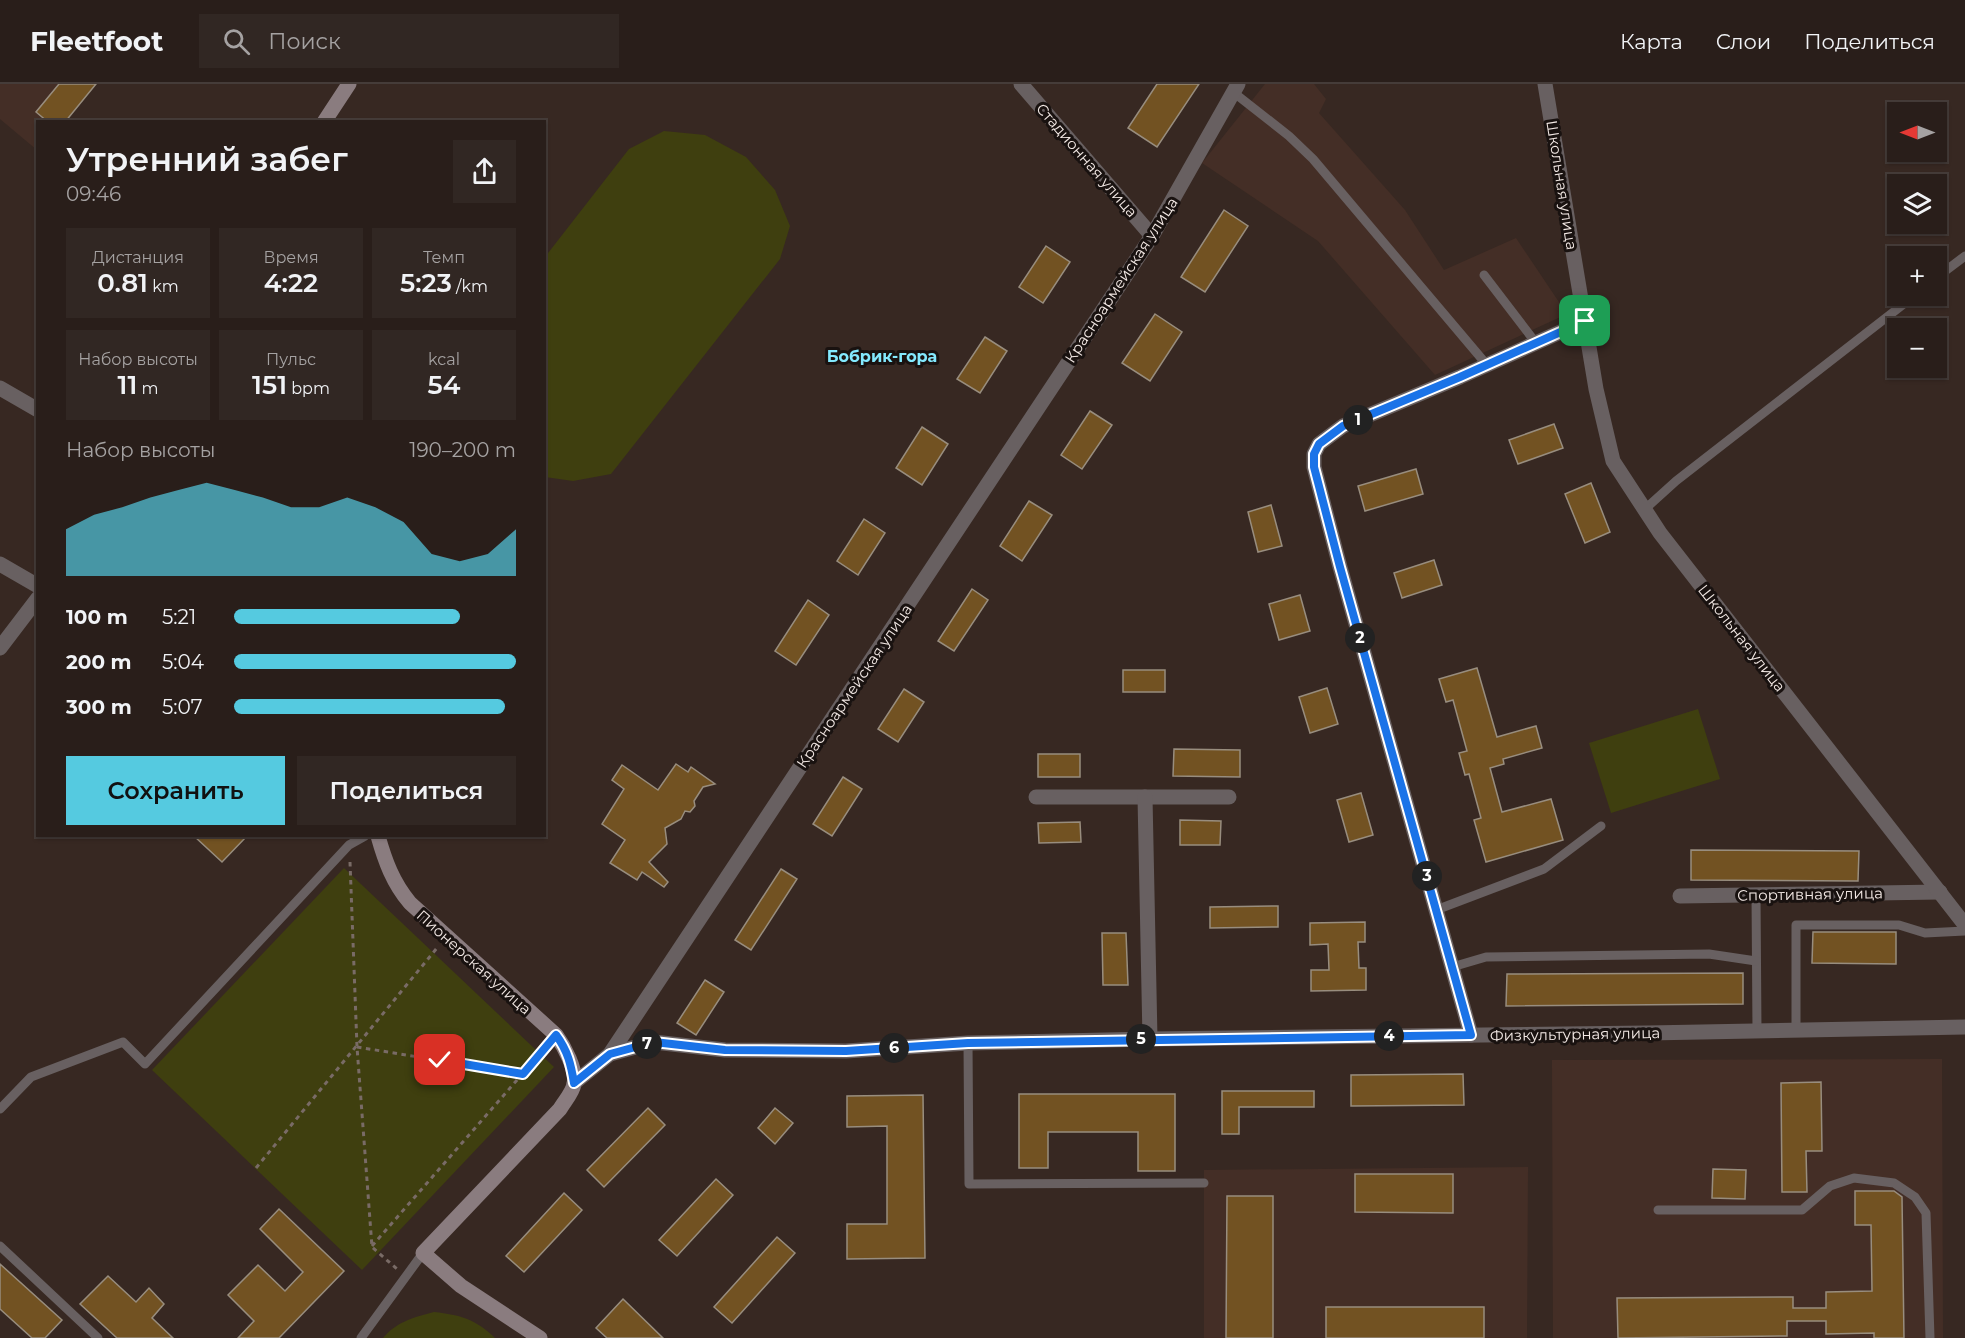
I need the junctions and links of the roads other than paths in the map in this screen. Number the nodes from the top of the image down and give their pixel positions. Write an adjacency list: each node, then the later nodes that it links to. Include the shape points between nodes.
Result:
1 (349, 84): 5 (main road)
2 (1021, 84): 6 (street, Стадионная улица)
3 (1545, 84): 11 (street, Школьная улица)
4 (1236, 88): 6 (street, Красноармейская улица); 13 (lane, via 1313,159)
5 (325, 120)
6 (1152, 236): 41 (street, Красноармейская улица)
7 (1965, 256): 8 (lane)
8 (1947, 270)
9 (1484, 275): 12 (lane)
10 (1901, 306): 16 (lane, via 1676,480)
11 (1585, 321): 12 (street); 16 (street, Школьная улица, via 1613,461)
12 (1536, 343): 13 (street)
13 (1487, 365): 30 (street, via 1343,426 1319,444 1314,454 1340,567)
14 (0, 388): 15 (street)
15 (36, 409)
16 (1645, 509): 27 (street, Школьная улица)
17 (0, 564): 18 (street)
18 (36, 585)
19 (36, 601): 20 (street)
20 (0, 648)
21 (1036, 797): 22 (street)
22 (1145, 797): 23 (street); 39 (street)
23 (1229, 797)
24 (1601, 826): 30 (lane, via 1544,869)
25 (363, 837): 43 (lane, via 349,845 145,1064 123,1042 31,1077)
26 (378, 837): 42 (main road, Пионерская улица, via 399,890 556,1035 569,1058)
27 (1940, 892): 28 (street, Спортивная улица); 31 (street, Школьная улица)
28 (1756, 895): 29 (street, Спортивная улица); 33 (lane)
29 (1680, 896)
30 (1436, 910): 34 (street)
31 (1965, 924)
32 (1965, 932): 36 (lane, via 1925,933 1899,925 1796,925)
33 (1756, 961): 34 (lane, via 1709,954 1486,957); 37 (lane)
34 (1452, 967): 38 (street)
35 (1965, 1027): 36 (street, Физкультурная улица)
36 (1796, 1030): 37 (street, Физкультурная улица)
37 (1757, 1031): 38 (street, Физкультурная улица)
38 (1471, 1035): 39 (street, Физкультурная улица)
39 (1150, 1038): 40 (street, Физкультурная улица)
40 (968, 1043): 41 (street, Физкультурная улица, via 846,1051 725,1050 654,1042); 44 (lane, via 969,1184)
41 (610, 1054): 42 (street, Красноармейская улица)
42 (574, 1083): 47 (main road, Красноармейская улица, via 560,1109)
43 (0, 1109)
44 (1204, 1183)
45 (1658, 1210): 51 (lane, via 1802,1210 1830,1186 1854,1178 1894,1184 1915,1197 1926,1213)
46 (0, 1246): 48 (lane)
47 (423, 1253): 49 (lane); 50 (main road, via 460,1286)
48 (99, 1338)
49 (361, 1338)
50 (540, 1338)
51 (1930, 1338)

